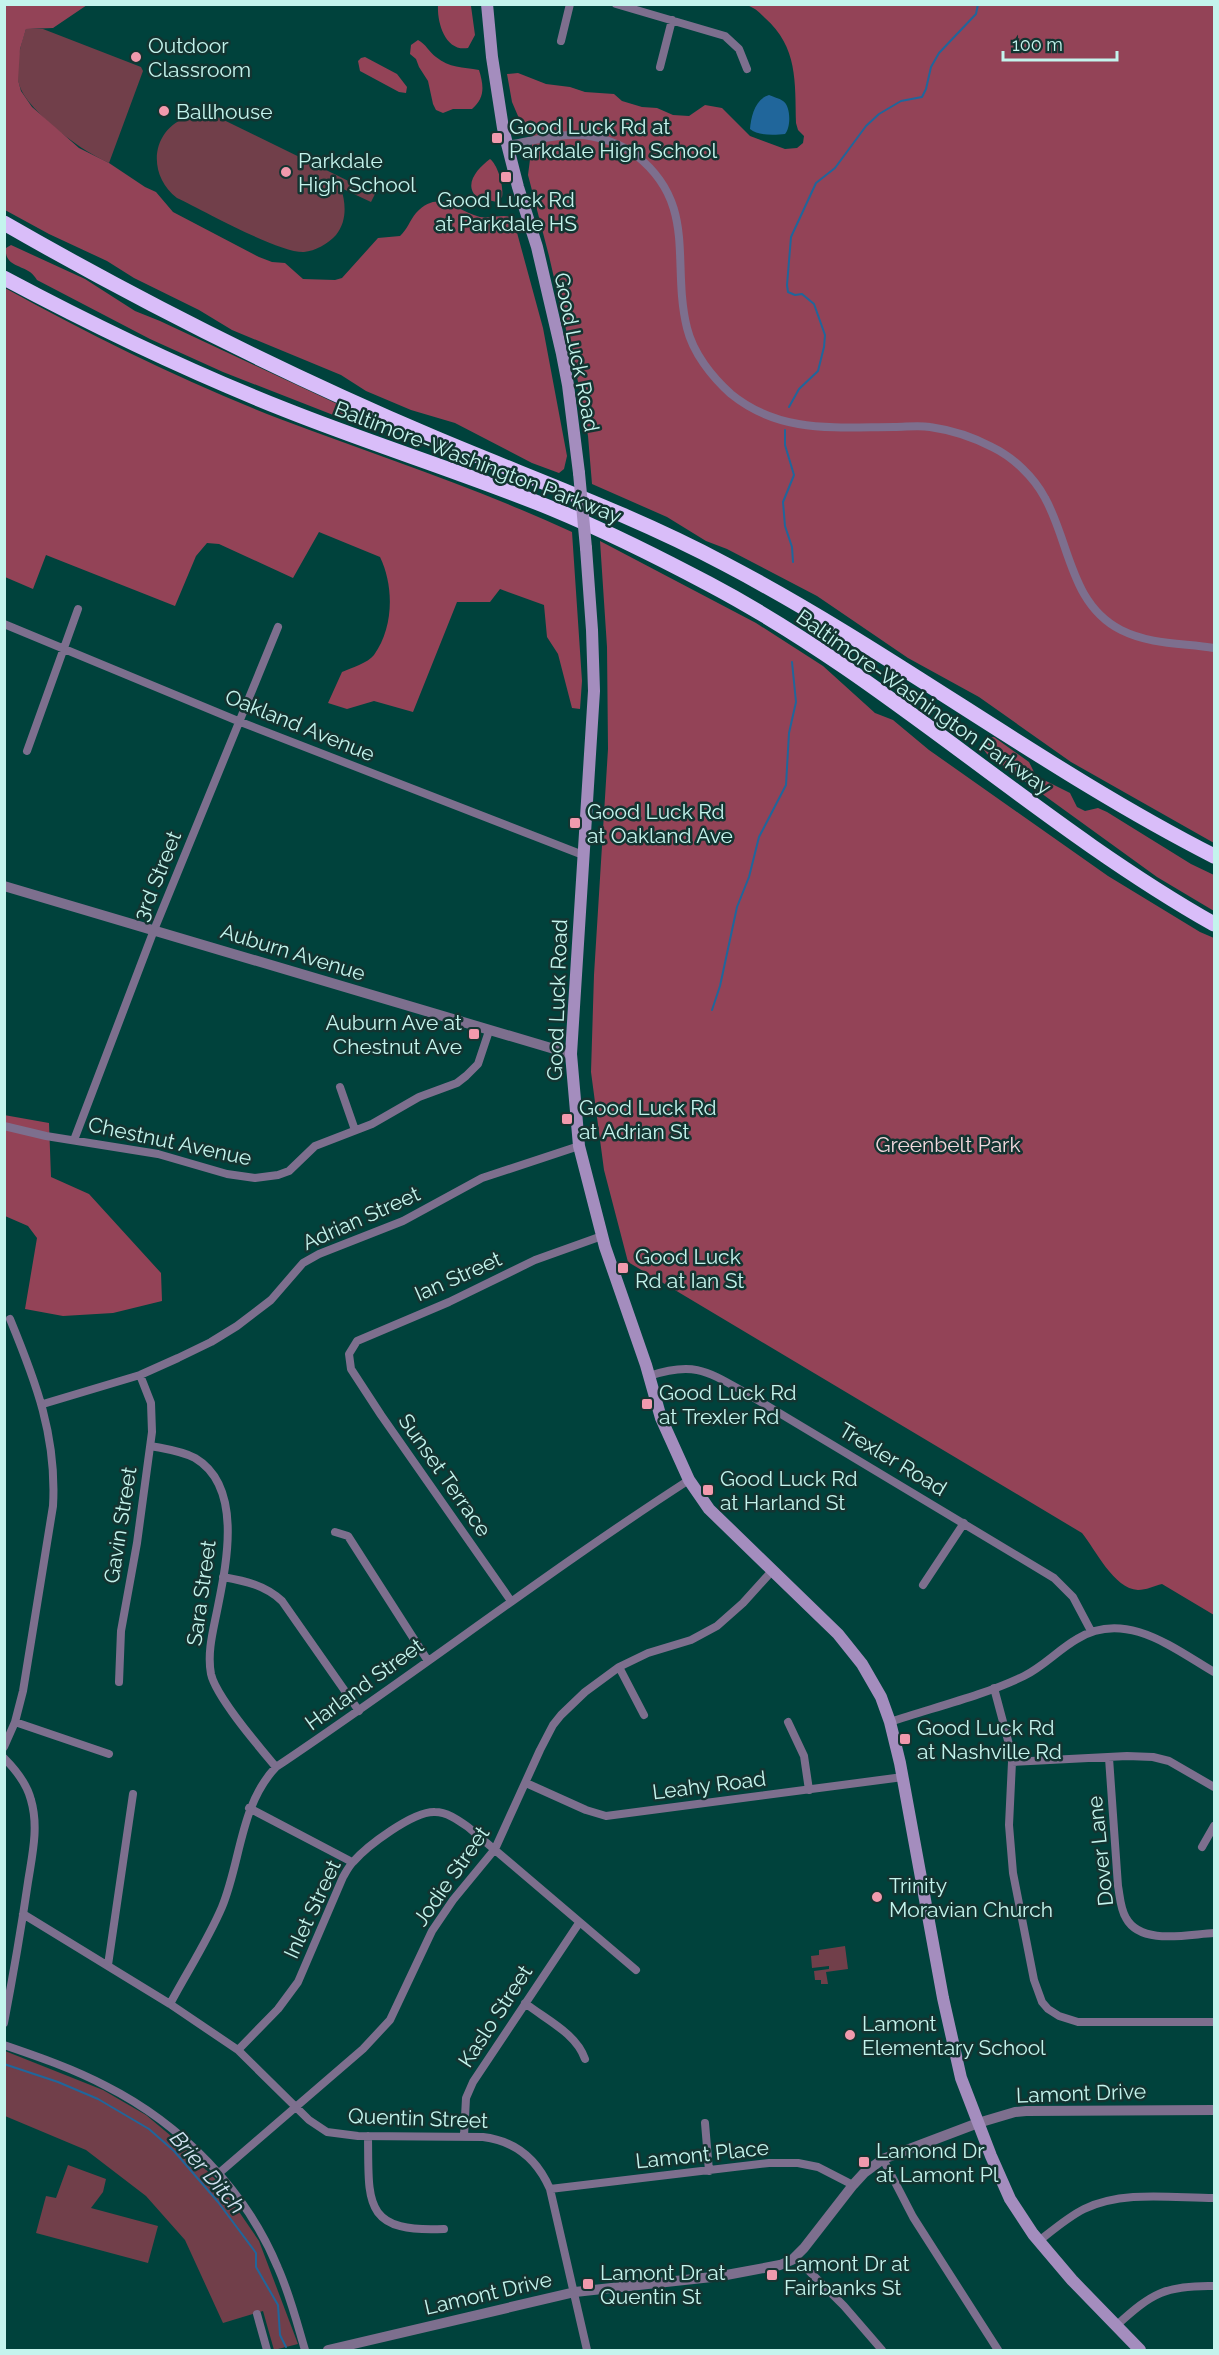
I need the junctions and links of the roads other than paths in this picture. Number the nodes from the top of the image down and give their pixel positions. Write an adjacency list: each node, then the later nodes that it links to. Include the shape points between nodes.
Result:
1 (487, 4): 8 (main road, Good Luck Road)
2 (570, 4): 5 (street)
3 (615, 4): 4 (street)
4 (672, 20): 6 (street); 7 (street, via 725,36 739,49)
5 (561, 41)
6 (660, 67)
7 (747, 69)
8 (507, 146): 15 (street, via 588,136 630,150 651,167 673,202 687,330 706,366 734,396 791,424 819,428 928,427 993,447 1020,466 1045,498 1078,584 1102,617 1147,640); 18 (main road, Good Luck Road, bridge, via 537,247 562,354 579,473 594,691)
9 (4, 223): 19 (highway, Baltimore-Washington Parkway, via 165,311 297,376 617,513 725,564 1119,804)
10 (4, 278): 21 (highway, Baltimore-Washington Parkway, via 222,384 553,509 714,587 828,656 1099,852)
11 (78, 609): 14 (street)
12 (4, 624): 14 (street, Oakland Avenue)
13 (278, 627): 16 (street, 3rd Street)
14 (64, 648): 16 (street, Oakland Avenue); 17 (street)
15 (1215, 648)
16 (238, 721): 18 (street, Oakland Avenue); 22 (street, 3rd Street)
17 (27, 751)
18 (583, 855): 24 (main road, Good Luck Road)
19 (1215, 856)
20 (4, 886): 22 (street, Auburn Avenue)
21 (1215, 924)
22 (154, 930): 23 (street, Auburn Avenue); 28 (street, 3rd Street)
23 (489, 1031): 24 (street, Auburn Avenue); 27 (street, Chestnut Avenue, via 478,1064 466,1077)
24 (571, 1054): 29 (main road, Good Luck Road)
25 (340, 1087): 27 (street)
26 (4, 1126): 28 (street, Chestnut Avenue)
27 (355, 1130): 28 (street, Chestnut Avenue, via 315,1146 289,1171 267,1177 227,1174 158,1154)
28 (74, 1140)
29 (579, 1146): 30 (main road, Good Luck Road); 33 (street, Adrian Street, via 482,1178 403,1221 319,1254 303,1263 271,1300 237,1326)
30 (602, 1236): 32 (street, Ian Street, via 535,1260 357,1341 349,1354); 34 (main road, Good Luck Road)
31 (10, 1319): 35 (street)
32 (351, 1369): 43 (street, Sunset Terrace)
33 (140, 1375): 35 (street, Adrian Street); 36 (street, Gavin Street, via 153,1411)
34 (649, 1376): 37 (main road, Good Luck Road, via 664,1428); 38 (street, Trexler Road, via 680,1368 706,1371)
35 (43, 1404): 52 (street, via 52,1451 53,1506)
36 (151, 1446): 41 (street, Sara Street, via 196,1459 216,1479 226,1510); 48 (street, Gavin Street, via 121,1631)
37 (688, 1480): 40 (main road, Good Luck Road, via 709,1509); 43 (street, Harland Street)
38 (964, 1523): 42 (street); 44 (street, Trexler Road, via 1054,1578 1072,1598)
39 (335, 1532): 45 (street, via 348,1536)
40 (772, 1571): 46 (street, Jodie Street, via 743,1604 709,1631); 54 (main road, Good Luck Road, via 818,1612 851,1649 881,1697)
41 (223, 1577): 50 (street, via 262,1587 282,1601); 60 (street, Sara Street, via 212,1638 212,1677)
42 (923, 1585)
43 (511, 1601): 45 (street, Harland Street)
44 (1091, 1631): 47 (street, via 1136,1629); 49 (street, via 1033,1671)
45 (428, 1660): 50 (street, Harland Street)
46 (619, 1667): 51 (street); 62 (street, Jodie Street, via 561,1715)
47 (1215, 1672)
48 (119, 1682)
49 (994, 1688): 54 (street); 59 (street)
50 (359, 1711): 60 (street, Harland Street)
51 (644, 1715)
52 (15, 1722): 55 (street); 56 (street)
53 (788, 1722): 64 (street, via 804,1756)
54 (890, 1722): 61 (main road, Good Luck Road)
55 (4, 1747)
56 (109, 1754)
57 (4, 1758): 71 (street, via 22,1779 33,1810 33,1846)
58 (1108, 1758): 59 (street); 63 (street, via 1153,1757 1169,1761); 73 (street, Dover Lane, via 1118,1886 1127,1921 1152,1934)
59 (1012, 1762): 78 (street, via 1009,1825 1013,1873 1042,2002 1059,2016 1078,2022)
60 (276, 1767): 66 (street, Harland Street)
61 (903, 1777): 64 (street, Leahy Road); 86 (main road, Good Luck Road, via 950,2033)
62 (526, 1783): 64 (street, Leahy Road, via 606,1816); 69 (street, Jodie Street)
63 (1215, 1787)
64 (809, 1790)
65 (133, 1794): 74 (street)
66 (249, 1808): 70 (street); 77 (street, Harland Street, via 222,1907)
67 (1215, 1826): 68 (street)
68 (1202, 1847)
69 (495, 1849): 70 (street, Inlet Street, via 457,1820 431,1812 402,1824); 72 (street, Inlet Street); 83 (street, Jodie Street, via 432,1931 390,2020)
70 (352, 1862): 81 (street, Inlet Street, via 298,1982)
71 (23, 1914): 74 (street, Quentin Street); 79 (street)
72 (579, 1923): 75 (street, Inlet Street); 76 (street, Kaslo Street)
73 (1215, 1933)
74 (108, 1965): 77 (street, Quentin Street)
75 (636, 1970)
76 (525, 2003): 82 (street, via 565,2032); 88 (street, Kaslo Street, via 467,2094)
77 (170, 2004): 81 (street, Quentin Street)
78 (1215, 2022)
79 (4, 2023)
80 (4, 2045): 91 (street, via 78,2072 128,2098 188,2142)
81 (238, 2050): 83 (street, Quentin Street)
82 (585, 2059)
83 (297, 2106): 87 (street, Quentin Street, via 327,2132); 91 (street, Jodie Street)
84 (1215, 2110): 86 (street, Lamont Drive, via 1026,2110)
85 (705, 2123): 90 (street)
86 (978, 2123): 89 (street, Lamont Drive); 96 (main road, Good Luck Road, via 1011,2199)
87 (368, 2136): 88 (street, Quentin Street); 95 (street, via 369,2189 378,2213 399,2227)
88 (464, 2136): 93 (street, Quentin Street, via 496,2138 515,2145 537,2167)
89 (883, 2158): 92 (street, Lamont Drive); 107 (street, via 913,2217)
90 (709, 2171): 92 (street, Lamont Place, via 798,2163 818,2167); 93 (street, Lamont Place)
91 (218, 2174): 103 (street, via 268,2246 287,2290)
92 (853, 2185): 97 (street, Lamont Drive)
93 (550, 2189): 99 (street, Quentin Street)
94 (1215, 2198): 96 (street, via 1106,2201 1077,2212)
95 (444, 2229)
96 (1039, 2241): 101 (main road, Good Luck Road)
97 (795, 2257): 99 (street, Lamont Drive, via 763,2270); 106 (street)
98 (1215, 2286): 101 (street, via 1162,2291)
99 (575, 2292): 104 (street, Lamont Drive); 105 (street, Quentin Street)
100 (257, 2314): 102 (street)
101 (1117, 2325): 108 (main road, Good Luck Road)
102 (267, 2350)
103 (305, 2350)
104 (328, 2350)
105 (587, 2350)
106 (882, 2350)
107 (998, 2350)
108 (1140, 2350)

